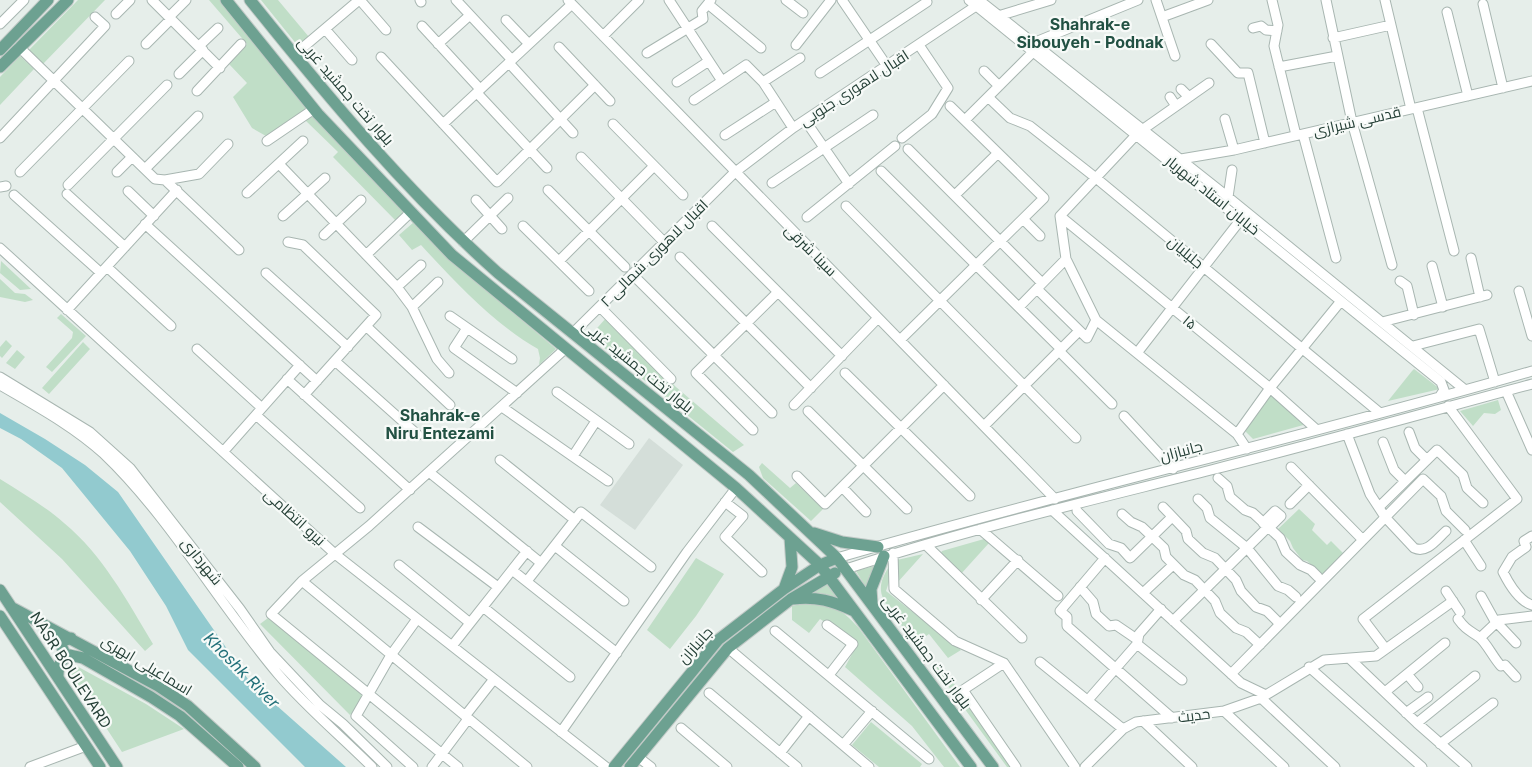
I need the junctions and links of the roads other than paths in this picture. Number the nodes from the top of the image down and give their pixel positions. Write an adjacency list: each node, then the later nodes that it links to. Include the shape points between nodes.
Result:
1 (48, 0): 63 (main road)
2 (68, 0): 59 (main road)
3 (130, 0): 30 (street)
4 (154, 0): 35 (street)
5 (186, 0): 35 (street)
6 (226, 0): 49 (main road)
7 (250, 0): 43 (main road, بلوار تخت جمشید غربی)
8 (360, 0): 44 (street); 45 (street)
9 (456, 0): 31 (street)
10 (639, 0): 47 (street)
11 (670, 0): 40 (street)
12 (786, 0): 29 (street)
13 (831, 0): 56 (street)
14 (1050, 0): 32 (street)
15 (1138, 0): 62 (street)
16 (1156, 0): 34 (street)
17 (1208, 0): 34 (street)
18 (1272, 0): 46 (street)
19 (1326, 0): 48 (street)
20 (1385, 0): 38 (street)
21 (22, 1): 37 (street)
22 (570, 2): 47 (street, سینا شرقی); 54 (street)
23 (709, 2): 40 (street, via 702,12 703,19); 61 (street)
24 (847, 2): 50 (street)
25 (927, 2): 50 (street)
26 (975, 2): 32 (street, خیابان استاد شهریار); 57 (street, اقبال لاهوری جنوبی); 62 (street, خیابان استاد شهریار)
27 (1483, 4): 90 (street)
28 (1447, 12): 94 (street)
29 (803, 13)
30 (116, 14)
31 (470, 15): 53 (street); 72 (street)
32 (998, 16): 62 (street, خیابان استاد شهریار)
33 (95, 17): 81 (street, via 105,26)
34 (1162, 17): 67 (street)
35 (170, 18): 51 (street); 60 (street)
36 (506, 20): 54 (street)
37 (0, 24)
38 (1391, 25): 48 (street); 103 (street)
39 (422, 26): 53 (street)
40 (687, 27): 64 (street); 73 (street)
41 (218, 28): 60 (street)
42 (1253, 28): 46 (street, via 1261,26)
43 (273, 29): 49 (main road); 65 (main road, بلوار تخت جمشید غربی)
44 (325, 29): 65 (street); 70 (street)
45 (386, 30)
46 (1277, 31): 77 (street, via 1274,46)
47 (602, 36): 144 (street, سینا شرقی)
48 (1333, 38): 66 (street)
49 (259, 40): 105 (main road)
50 (870, 40): 74 (street); 79 (street)
51 (146, 44)
52 (241, 44): 76 (street)
53 (438, 44): 93 (street)
54 (529, 44): 72 (street)
55 (1211, 44): 125 (street, via 1238,73 1248,73)
56 (796, 45)
57 (919, 45): 74 (street, اقبال لاهوری جنوبی); 121 (street, via 948,88 932,114)
58 (559, 46): 88 (street)
59 (19, 47): 75 (main road); 81 (street)
60 (201, 48): 76 (street); 80 (street)
61 (761, 48)
62 (1033, 48): 89 (street); 116 (street, خیابان استاد شهریار)
63 (0, 50)
64 (647, 53)
65 (294, 55): 184 (main road, بلوار تخت جمشید غربی, via 357,130)
66 (1337, 55): 77 (street); 112 (street)
67 (1175, 56)
68 (381, 58): 113 (street)
69 (800, 58): 85 (street)
70 (352, 60)
71 (129, 61): 104 (street)
72 (510, 61): 93 (street); 108 (street)
73 (709, 61): 82 (street); 84 (street)
74 (887, 66): 110 (street, اقبال لاهوری جنوبی)
75 (0, 67)
76 (220, 68): 92 (street)
77 (1279, 68): 119 (street)
78 (984, 71): 89 (street)
79 (820, 73)
80 (179, 74)
81 (52, 80): 104 (street); 120 (street)
82 (722, 81): 85 (street, via 746,66); 98 (street)
83 (1532, 81): 90 (street, قدسی شیرازی)
84 (677, 82)
85 (764, 82): 100 (street)
86 (1209, 83): 97 (street)
87 (167, 85): 122 (street)
88 (595, 85): 99 (street); 108 (street)
89 (999, 86): 95 (street)
90 (1503, 88): 94 (street, قدسی شیرازی)
91 (1182, 89): 97 (street)
92 (197, 91)
93 (479, 91): 113 (street); 130 (street)
94 (1468, 96): 103 (street, قدسی شیرازی)
95 (988, 97): 111 (street); 146 (street, جلیلیان, via 1010,118 1030,126)
96 (1170, 97): 102 (street)
97 (1188, 97): 102 (street)
98 (694, 100)
99 (610, 101)
100 (776, 102): 115 (street); 118 (street)
101 (950, 106): 111 (street)
102 (1176, 106): 116 (street)
103 (1414, 108): 112 (street, قدسی شیرازی); 189 (street)
104 (83, 109): 122 (street); 142 (street)
105 (314, 109): 123 (street); 166 (main road)
106 (873, 115): 128 (street)
107 (198, 116): 139 (street)
108 (560, 119): 117 (street); 130 (street)
109 (1226, 119): 131 (street)
110 (805, 120): 115 (street, اقبال لاهوری جنوبی); 128 (street)
111 (965, 120): 132 (street)
112 (1352, 122): 119 (street, قدسی شیرازی); 199 (street)
113 (443, 124): 130 (street, via 497,182)
114 (613, 124): 137 (street)
115 (793, 128): 144 (street, اقبال لاهوری جنوبی)
116 (1139, 132): 135 (street, خیابان استاد شهریار); 146 (street); 172 (street, خیابان استاد شهریار)
117 (574, 133)
118 (724, 135)
119 (1299, 135): 125 (street, قدسی شیرازی); 193 (street)
120 (0, 138)
121 (902, 138)
122 (114, 139): 133 (street); 150 (street)
123 (267, 141)
124 (304, 141): 136 (street)
125 (1265, 143): 131 (street, قدسی شیرازی)
126 (228, 144): 147 (street, via 199,174)
127 (895, 146): 149 (street)
128 (824, 148): 148 (street); 149 (street)
129 (908, 149): 159 (street)
130 (530, 150): 138 (street)
131 (1234, 150): 135 (street, قدسی شیرازی)
132 (998, 153): 159 (street); 173 (street, via 1044,198)
133 (132, 157): 139 (street); 143 (street)
134 (581, 157): 162 (street)
135 (1180, 159): 160 (street, خیابان استاد شهریار)
136 (279, 164): 154 (street); 156 (street)
137 (654, 166): 158 (street); 162 (street)
138 (547, 168)
139 (145, 169): 147 (street, via 155,179)
140 (1232, 170): 160 (street)
141 (881, 171): 198 (street)
142 (20, 172)
143 (117, 172)
144 (734, 172): 185 (street, اقبال لاهوری شمالی ۲); 223 (street, سینا شرقی)
145 (325, 178): 156 (street)
146 (1096, 178): 170 (street); 202 (street, جلیلیان)
147 (165, 180): 151 (street)
148 (772, 183)
149 (849, 184): 171 (street)
150 (68, 185)
151 (177, 190): 167 (street); 188 (street)
152 (548, 190): 179 (street)
153 (128, 191): 167 (street)
154 (248, 193)
155 (67, 194): 186 (street)
156 (308, 194): 168 (street); 175 (street)
157 (14, 195): 203 (street)
158 (683, 195)
159 (955, 195): 182 (street)
160 (1228, 197): 225 (street, خیابان استاد شهریار)
161 (508, 198): 169 (street)
162 (622, 199): 179 (street); 185 (street)
163 (361, 200): 175 (street)
164 (476, 200): 169 (street)
165 (846, 206): 214 (street)
166 (411, 212): 190 (street); 191 (main road)
167 (154, 216): 174 (street)
168 (283, 216)
169 (490, 216): 178 (street); 184 (street)
170 (1060, 216): 195 (street); 219 (street, ۱۵)
171 (807, 218)
172 (1242, 218): 202 (street); 213 (street, خیابان استاد شهریار)
173 (1023, 219): 181 (street); 182 (street)
174 (146, 224): 186 (street); 245 (street)
175 (336, 224): 180 (street); 190 (street)
176 (523, 226): 196 (street)
177 (712, 226): 212 (street)
178 (502, 228)
179 (589, 231): 196 (street); 201 (street)
180 (324, 236)
181 (1040, 236)
182 (1001, 241): 198 (street); 208 (street)
183 (288, 242): 228 (street, via 303,245 376,315)
184 (464, 242): 191 (main road); 231 (main road, بلوار تخت جمشید غربی)
185 (664, 242): 205 (street, اقبال لاهوری شمالی ۲)
186 (125, 247): 203 (street)
187 (0, 248): 220 (street, نیرو انتظامی)
188 (239, 250)
189 (1454, 251)
190 (366, 255): 209 (street)
191 (452, 255): 238 (main road)
192 (680, 257): 226 (street)
193 (1336, 258)
194 (1471, 258): 218 (street, via 1484,296)
195 (1066, 259): 208 (street); 224 (street)
196 (558, 261): 210 (street)
197 (421, 265): 209 (street)
198 (976, 265): 214 (street); 217 (street)
199 (1392, 265)
200 (1432, 266): 218 (street)
201 (625, 267)
202 (1204, 267): 219 (street); 236 (street, جلیلیان)
203 (104, 270): 220 (street); 227 (street)
204 (266, 273): 235 (street)
205 (632, 274): 216 (street, اقبال لاهوری شمالی ۲); 241 (street)
206 (1400, 281): 221 (street, via 1407,286)
207 (438, 282): 215 (street)
208 (1040, 286): 217 (street); 230 (street)
209 (397, 287): 215 (street)
210 (589, 291)
211 (1519, 291): 232 (street)
212 (778, 292): 226 (street); 242 (street)
213 (1341, 300): 236 (street); 266 (street, خیابان استاد شهریار, via 1441,382 1444,390)
214 (940, 301): 233 (street); 257 (street)
215 (412, 307): 247 (street, via 437,359)
216 (600, 307): 231 (street, اقبال لاهوری شمالی ۲); 250 (street)
217 (1018, 307): 239 (street)
218 (1443, 307): 221 (street)
219 (1172, 308): 240 (street); 259 (street, ۱۵)
220 (67, 310): 294 (street, نیرو انتظامی)
221 (1414, 314): 225 (street)
222 (450, 316): 229 (street)
223 (878, 318): 233 (street, سینا شرقی); 242 (street)
224 (1096, 320): 230 (street, via 1087,338); 240 (street)
225 (1382, 322): 234 (street, خیابان استاد شهریار)
226 (746, 323): 241 (street); 258 (street)
227 (171, 326)
228 (366, 326): 235 (street); 269 (street)
229 (467, 328): 243 (street); 264 (street, via 454,348)
230 (1079, 331): 239 (street)
231 (573, 333): 261 (main road, بلوار تخت جمشید غربی)
232 (1532, 336)
233 (900, 340): 256 (street, سینا شرقی)
234 (1413, 346): 253 (street, via 1479,329); 260 (street, خیابان استاد شهریار)
235 (348, 347): 244 (street)
236 (1302, 348): 259 (street); 276 (street, جلیلیان)
237 (197, 349): 273 (street)
238 (565, 349): 264 (street); 267 (main road)
239 (1060, 350): 257 (street); 268 (street)
240 (1137, 353): 286 (street)
241 (714, 355): 275 (street); 283 (street, via 696,373)
242 (842, 356): 258 (street)
243 (512, 359)
244 (335, 361): 252 (street); 288 (street)
245 (300, 366): 251 (street); 252 (street)
246 (1532, 371): 253 (street, جانبازان)
247 (449, 373)
248 (846, 373): 281 (street)
249 (0, 377): 459 (street, شهرداری, via 90,432 130,468 270,652 320,705)
250 (671, 379)
251 (287, 380): 265 (street); 273 (street)
252 (317, 381): 265 (street)
253 (1495, 382): 260 (street, جانبازان)
254 (1532, 384): 262 (street, جانبازان)
255 (0, 385): 458 (street, شهرداری, via 64,422 103,454 143,496 279,675)
256 (944, 385): 279 (street, سینا شرقی); 281 (street)
257 (1024, 386): 279 (street); 289 (street)
258 (811, 388): 270 (street)
259 (1270, 388): 284 (street, ۱۵); 286 (street)
260 (1464, 389): 266 (street, جانبازان)
261 (644, 390): 267 (main road); 334 (main road, بلوار تخت جمشید غربی, via 749,475)
262 (1506, 391): 271 (street, جانبازان); 282 (street)
263 (557, 392): 278 (street)
264 (517, 393): 272 (street)
265 (304, 395): 310 (street)
266 (1440, 396): 276 (street, جانبازان)
267 (634, 404): 309 (main road)
268 (1112, 404)
269 (450, 405)
270 (794, 405)
271 (1448, 406): 287 (street, جانبازان); 340 (street, via 1517,499)
272 (502, 407): 295 (street); 302 (street)
273 (259, 411): 294 (street); 319 (street)
274 (808, 411): 299 (street)
275 (772, 413)
276 (1380, 413): 284 (street, جانبازان)
277 (1124, 416): 301 (street)
278 (596, 421): 291 (street); 295 (street)
279 (984, 426): 313 (street, سینا شرقی)
280 (1532, 426): 282 (street)
281 (901, 428): 299 (street); 311 (street)
282 (1523, 429): 293 (street)
283 (753, 430)
284 (1317, 430): 292 (street, جانبازان)
285 (1409, 432): 298 (street, via 1415,448)
286 (1237, 434): 292 (street)
287 (1346, 434): 303 (street, جانبازان); 318 (street, via 1370,494)
288 (418, 435)
289 (1076, 438)
290 (1383, 442): 306 (street, via 1394,470)
291 (629, 444)
292 (1247, 449): 296 (street, جانبازان)
293 (1532, 450)
294 (223, 452): 346 (street, نیرو انتظامی)
295 (573, 456): 305 (street)
296 (1210, 459): 301 (street, جانبازان); 303 (street)
297 (500, 460): 327 (street)
298 (1427, 460): 306 (street); 315 (street, via 1437,450 1463,476 1467,488)
299 (863, 466): 308 (street); 320 (street)
300 (1291, 467): 307 (street)
301 (1173, 469): 313 (street, جانبازان)
302 (429, 472): 310 (street); 344 (street)
303 (1215, 474): 321 (street, جانبازان); 329 (street, via 1227,486 1230,496)
304 (797, 476): 308 (street, via 825,504)
305 (608, 481)
306 (1405, 481): 318 (street)
307 (1309, 485): 316 (street); 339 (street)
308 (842, 487): 323 (street)
309 (736, 488): 314 (street); 338 (main road)
310 (410, 490): 346 (street)
311 (970, 496)
312 (1198, 498): 343 (street, via 1207,508 1210,518)
313 (1055, 499): 328 (street, جانبازان)
314 (725, 502): 359 (street, via 743,516 725,538); 403 (street)
315 (1484, 503)
316 (1290, 504)
317 (1163, 507): 325 (street)
318 (1379, 507): 326 (street)
319 (360, 508)
320 (907, 509)
321 (1052, 510): 331 (street, جانبازان); 348 (street)
322 (1077, 511): 336 (street, via 1109,544 1121,548 1130,558)
323 (866, 512)
324 (1122, 514): 336 (street)
325 (1172, 517): 336 (street); 357 (street, via 1186,531 1188,539)
326 (1386, 517): 332 (street, via 1423,479 1440,496 1446,511); 333 (street, via 1419,550 1426,549); 339 (street)
327 (575, 520): 342 (street); 355 (street, via 581,512)
328 (957, 524): 335 (street); 345 (street, جانبازان)
329 (1267, 526): 343 (street); 361 (street, via 1280,538 1286,552)
330 (418, 527): 365 (street)
331 (980, 529): 335 (street, جانبازان); 349 (street)
332 (1465, 530)
333 (1446, 531)
334 (810, 532): 345 (main road); 347 (main road, بلوار تخت جمشید غربی)
335 (961, 534): 341 (street, جانبازان)
336 (1152, 536): 353 (street, via 1164,548)
337 (1532, 536): 379 (street, via 1524,541 1526,547 1512,557 1503,572 1524,603)
338 (790, 538): 352 (main road); 366 (main road, via 792,566)
339 (1363, 540): 390 (street)
340 (1464, 540): 354 (street); 402 (street, via 1363,619)
341 (926, 544): 345 (street, جانبازان); 375 (street)
342 (555, 546): 350 (street); 376 (street)
343 (1247, 548): 357 (street); 373 (street, via 1278,586)
344 (527, 551): 350 (street); 358 (street)
345 (885, 552): 347 (street, جانبازان); 356 (street, جانبازان); 378 (main road, via 871,589); 408 (street, via 894,589 955,641)
346 (335, 554): 362 (street); 386 (street, نیرو انتظامی)
347 (837, 558): 352 (main road, جانبازان); 356 (main road, بلوار تخت جمشید غربی)
348 (1105, 558): 364 (street); 370 (street)
349 (1018, 560): 371 (street); 375 (street)
350 (541, 563): 363 (street)
351 (399, 565): 389 (street)
352 (820, 565): 360 (main road); 366 (main road, جانبازان)
353 (1173, 565): 368 (street); 370 (street)
354 (1481, 566)
355 (651, 567)
356 (846, 569): 360 (main road, جانبازان); 378 (main road, بلوار تخت جمشید غربی)
357 (1225, 569): 368 (street); 390 (street, via 1251,602)
358 (512, 570): 363 (street); 365 (street)
359 (762, 572)
360 (828, 575): 374 (main road, جانبازان); 383 (main road)
361 (1318, 577)
362 (302, 581): 405 (street); 423 (street, via 271,614)
363 (527, 581): 403 (street)
364 (1080, 587): 396 (street, via 1102,620 1109,626 1116,625 1127,631); 410 (street, via 1060,611 1067,617 1066,626)
365 (498, 588): 381 (street)
366 (784, 589): 424 (main road, جانبازان, via 718,640)
367 (0, 590): 380 (main road, NASR BOULEVARD)
368 (1204, 590): 387 (street); 399 (street, via 1225,618)
369 (1446, 591): 377 (street)
370 (1143, 593): 382 (street)
371 (1058, 596)
372 (1481, 596): 388 (street)
373 (1296, 597)
374 (791, 599): 383 (main road, via 835,602); 401 (main road, جانبازان)
375 (981, 600): 394 (street)
376 (624, 601)
377 (1453, 601): 395 (street, via 1465,629); 402 (street, حدیث)
378 (872, 603): 428 (main road, بلوار تخت جمشید غربی)
379 (1532, 605)
380 (11, 607): 393 (main road, اسماعیلی ابهری); 414 (main road, NASR BOULEVARD)
381 (483, 607): 389 (street); 416 (street)
382 (1161, 609): 387 (street); 396 (street, via 1139,634)
383 (857, 613): 433 (main road)
384 (0, 616): 447 (main road, NASR BOULEVARD)
385 (1532, 617): 388 (street)
386 (417, 619): 400 (street, نیرو انتظامی); 405 (street)
387 (1174, 621): 411 (street)
388 (1498, 622): 395 (street); 397 (street)
389 (470, 623): 400 (street)
390 (1280, 624): 399 (street)
391 (827, 625): 413 (street, via 853,644)
392 (776, 630): 413 (street)
393 (71, 638): 404 (main road, via 61,645); 457 (main road, اسماعیلی ابهری, via 188,706)
394 (1022, 638)
395 (1481, 638): 417 (street, via 1492,657)
396 (1138, 642): 410 (street); 419 (street)
397 (1516, 643)
398 (1445, 644): 412 (street)
399 (1260, 645): 411 (street)
400 (452, 646): 418 (street, نیرو انتظامی)
401 (728, 648): 429 (main road, جانبازان); 437 (street)
402 (1385, 648): 406 (street, حدیث, via 1376,656)
403 (617, 653): 444 (street)
404 (69, 655): 414 (main road, via 58,667); 456 (main road, اسماعیلی ابهری, via 83,658 159,701)
405 (391, 655): 423 (street); 438 (street)
406 (1350, 659): 409 (street, حدیث, via 1324,660); 422 (street)
407 (1040, 662): 430 (street)
408 (1004, 663): 473 (street, via 963,690); 474 (street)
409 (1309, 667): 426 (street, حدیث); 478 (street)
410 (1116, 668): 430 (street); 439 (street)
411 (1231, 674): 420 (street)
412 (1407, 674): 421 (street); 422 (street)
413 (828, 675): 434 (street)
414 (58, 676): 455 (main road, NASR BOULEVARD)
415 (1475, 676): 441 (street)
416 (570, 677)
417 (1516, 677)
418 (494, 679): 438 (street); 444 (street, نیرو انتظامی)
419 (1182, 680)
420 (1241, 684): 426 (street); 432 (street)
421 (1418, 687)
422 (1385, 692): 436 (street)
423 (368, 693): 449 (street); 460 (street, via 356,716)
424 (674, 693): 429 (street); 465 (main road, جانبازان)
425 (709, 693): 448 (street)
426 (1263, 697): 432 (street, حدیث); 477 (street)
427 (1428, 697): 436 (street)
428 (943, 698): 433 (main road); 472 (main road, بلوار تخت جمشید غربی)
429 (684, 700): 450 (main road, جانبازان)
430 (1088, 700): 443 (street)
431 (1493, 703): 445 (street)
432 (1245, 704): 435 (street, حدیث)
433 (928, 710): 471 (main road)
434 (872, 711): 446 (street); 451 (street)
435 (1224, 711): 439 (street, حدیث); 476 (street)
436 (1406, 713): 441 (street)
437 (809, 716): 446 (street); 448 (street)
438 (467, 717): 449 (street); 463 (street)
439 (1172, 718): 440 (street, حدیث)
440 (1143, 721): 443 (street, حدیث); 475 (street)
441 (1417, 723): 445 (street)
442 (681, 728): 468 (street)
443 (1123, 729): 452 (street, حدیث)
444 (561, 732): 464 (street, نیرو انتظامی)
445 (1440, 744): 479 (street)
446 (843, 745): 470 (street)
447 (86, 746): 453 (street); 454 (main road, NASR BOULEVARD)
448 (780, 753): 469 (street)
449 (442, 754): 461 (street); 462 (street)
450 (638, 756): 466 (main road, جانبازان); 467 (street)
451 (929, 759)
452 (1088, 766)
453 (30, 767)
454 (100, 767)
455 (117, 767)
456 (238, 767)
457 (255, 767)
458 (372, 767)
459 (388, 767)
460 (413, 767)
461 (432, 767)
462 (458, 767)
463 (527, 767)
464 (606, 767)
465 (614, 767)
466 (630, 767)
467 (651, 767)
468 (727, 767)
469 (797, 767)
470 (869, 767)
471 (971, 767)
472 (993, 767)
473 (1016, 767)
474 (1075, 767)
475 (1192, 767)
476 (1284, 767)
477 (1335, 767)
478 (1422, 767)
479 (1467, 767)

